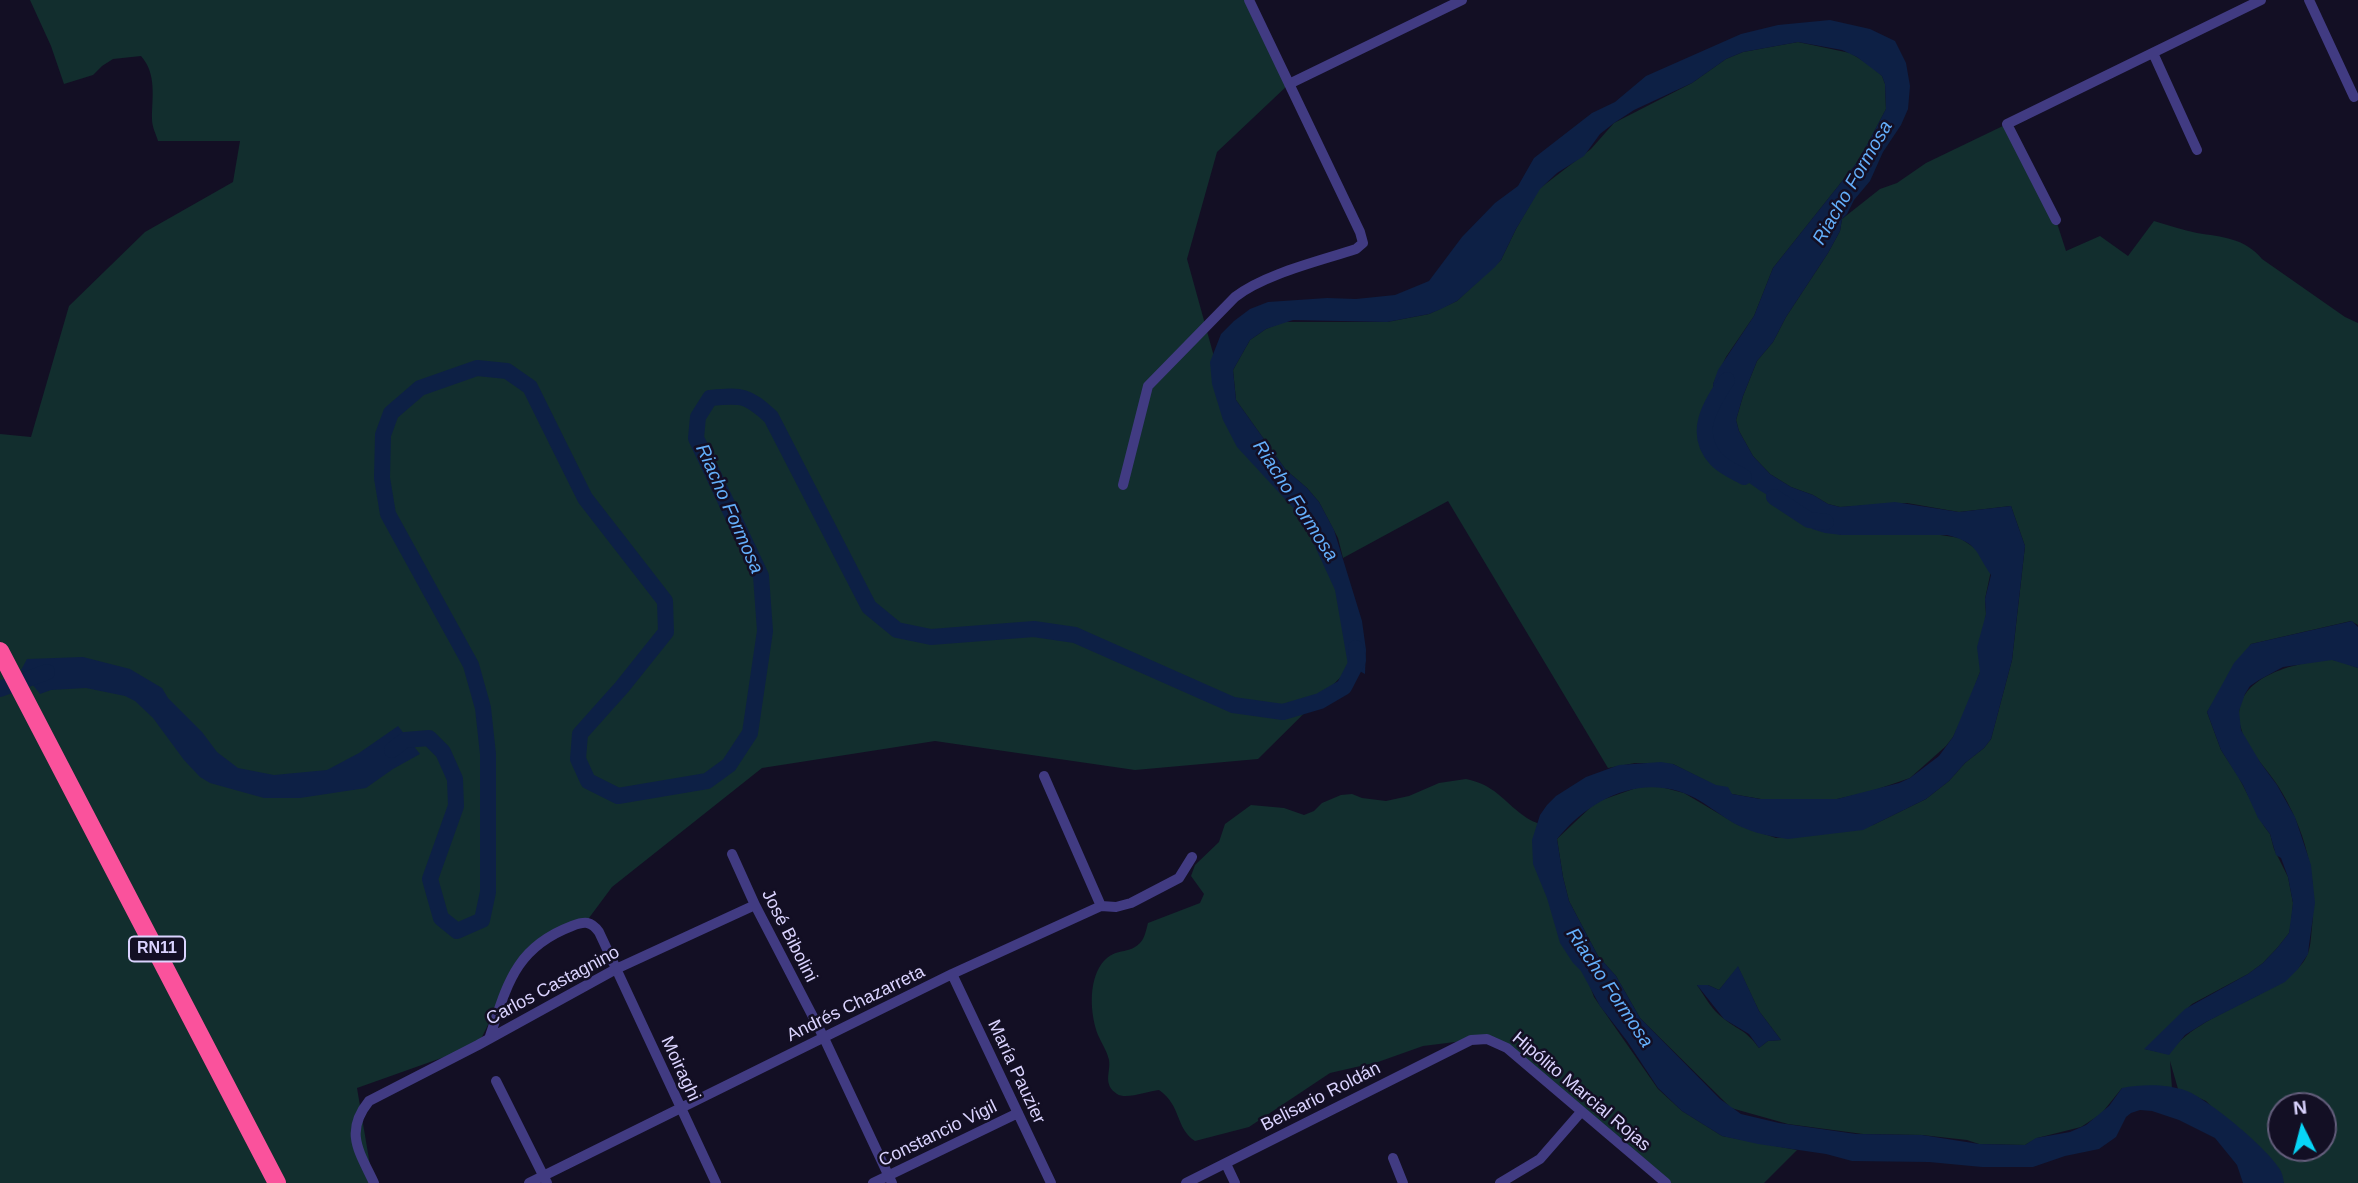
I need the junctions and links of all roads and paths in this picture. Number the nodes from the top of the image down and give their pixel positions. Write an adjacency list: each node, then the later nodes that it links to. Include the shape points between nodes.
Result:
1 (1248, 0): 6 (street)
2 (1462, 0): 6 (street)
3 (2261, 0): 5 (street)
4 (2309, 0): 7 (street)
5 (2152, 53): 8 (street); 9 (street, via 2007,124)
6 (1289, 84): 10 (street, via 1363,243 1254,285 1235,297 1148,386)
7 (2354, 97)
8 (2197, 150)
9 (2056, 220)
10 (1123, 485)
11 (0, 651): 30 (highway, RN11)
12 (1044, 776): 16 (street)
13 (732, 854): 15 (street, José Bibolini)
14 (1192, 857): 16 (street, Andrés Chazarreta, via 1179,878 1131,903)
15 (755, 905): 17 (street, Carlos Castagnino); 19 (street, José Bibolini)
16 (1101, 906): 18 (street, Andrés Chazarreta)
17 (616, 969): 20 (street, Carlos Castagnino); 20 (street, Moiraghi, via 593,924 555,932 517,966); 23 (street, Moiraghi)
18 (952, 974): 19 (street, Andrés Chazarreta); 25 (street, María Pauzier)
19 (824, 1038): 23 (street, Andrés Chazarreta); 29 (street, José Bibolini)
20 (489, 1039): 31 (street, Carlos Castagnino, via 369,1101 360,1112 354,1133)
21 (1471, 1040): 24 (street, Hipólito Marcial Rojas, via 1486,1039 1507,1048); 27 (street, Belisario Roldán)
22 (496, 1080): 28 (street)
23 (680, 1108): 28 (street, Andrés Chazarreta); 33 (street, Moiraghi)
24 (1581, 1112): 39 (street, via 1540,1159); 40 (street, Hipólito Marcial Rojas)
25 (1018, 1113): 29 (street, Constancio Vigil); 35 (street, María Pauzier)
26 (1393, 1158): 38 (street)
27 (1226, 1164): 36 (street, Belisario Roldán); 37 (street)
28 (546, 1179): 32 (street, Andrés Chazarreta)
29 (890, 1179): 34 (street, Constancio Vigil)
30 (277, 1183)
31 (374, 1183)
32 (529, 1183)
33 (716, 1183)
34 (873, 1183)
35 (1051, 1183)
36 (1185, 1183)
37 (1235, 1183)
38 (1403, 1183)
39 (1500, 1183)
40 (1666, 1183)

